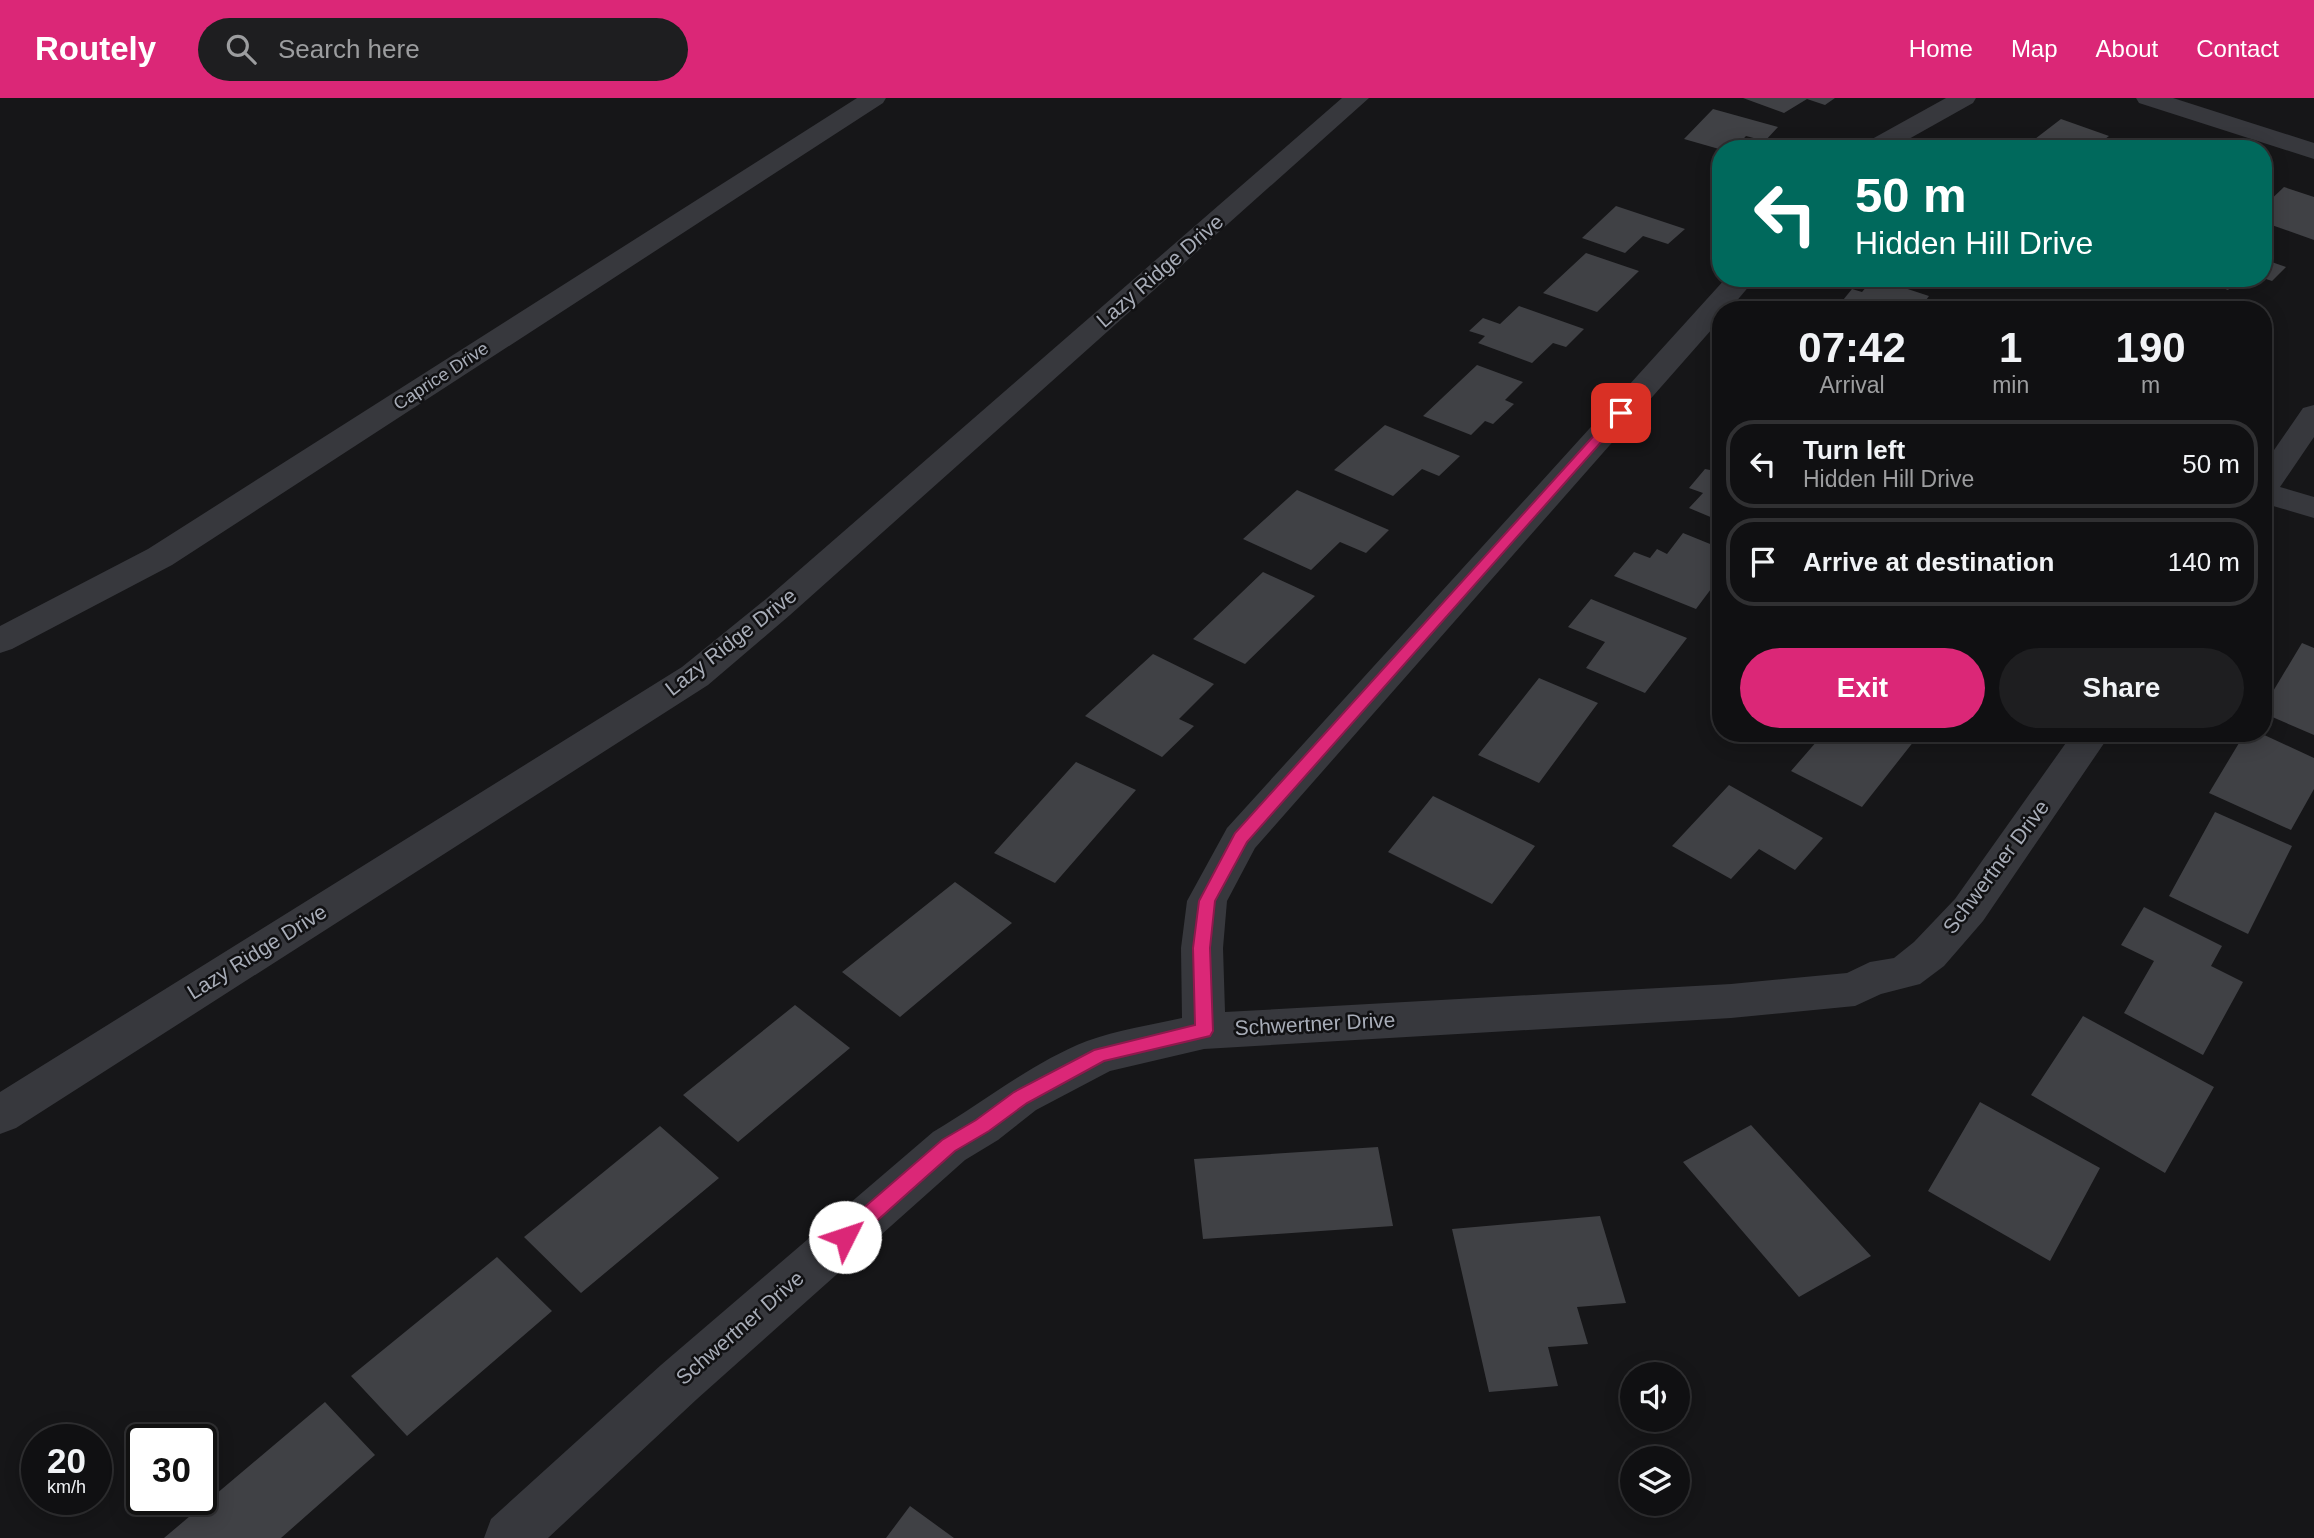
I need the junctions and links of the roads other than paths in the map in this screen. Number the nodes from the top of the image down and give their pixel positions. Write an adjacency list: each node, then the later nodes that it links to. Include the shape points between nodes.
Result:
1 (874, 98): 14 (street, Caprice Drive, via 160,557)
2 (1357, 98): 17 (street, Lazy Ridge Drive, via 695,676)
3 (1964, 98): 5 (street)
4 (2148, 98): 6 (street)
5 (1888, 140)
6 (2314, 151)
7 (1734, 287): 8 (street)
8 (1721, 301)
9 (1712, 312): 16 (street, via 1241,838 1207,901 1202,948)
10 (2314, 414): 11 (street)
11 (2272, 477)
12 (2272, 493): 13 (street)
13 (2314, 508)
14 (0, 641)
15 (2087, 742): 16 (street, Schwertner Drive, via 1969,910 1929,954 1905,972 1870,979 1855,989 1731,1001)
16 (1204, 1031): 18 (street, Schwertner Drive, via 1100,1055 1020,1097 949,1146 679,1382)
17 (0, 1115)
18 (510, 1538)

